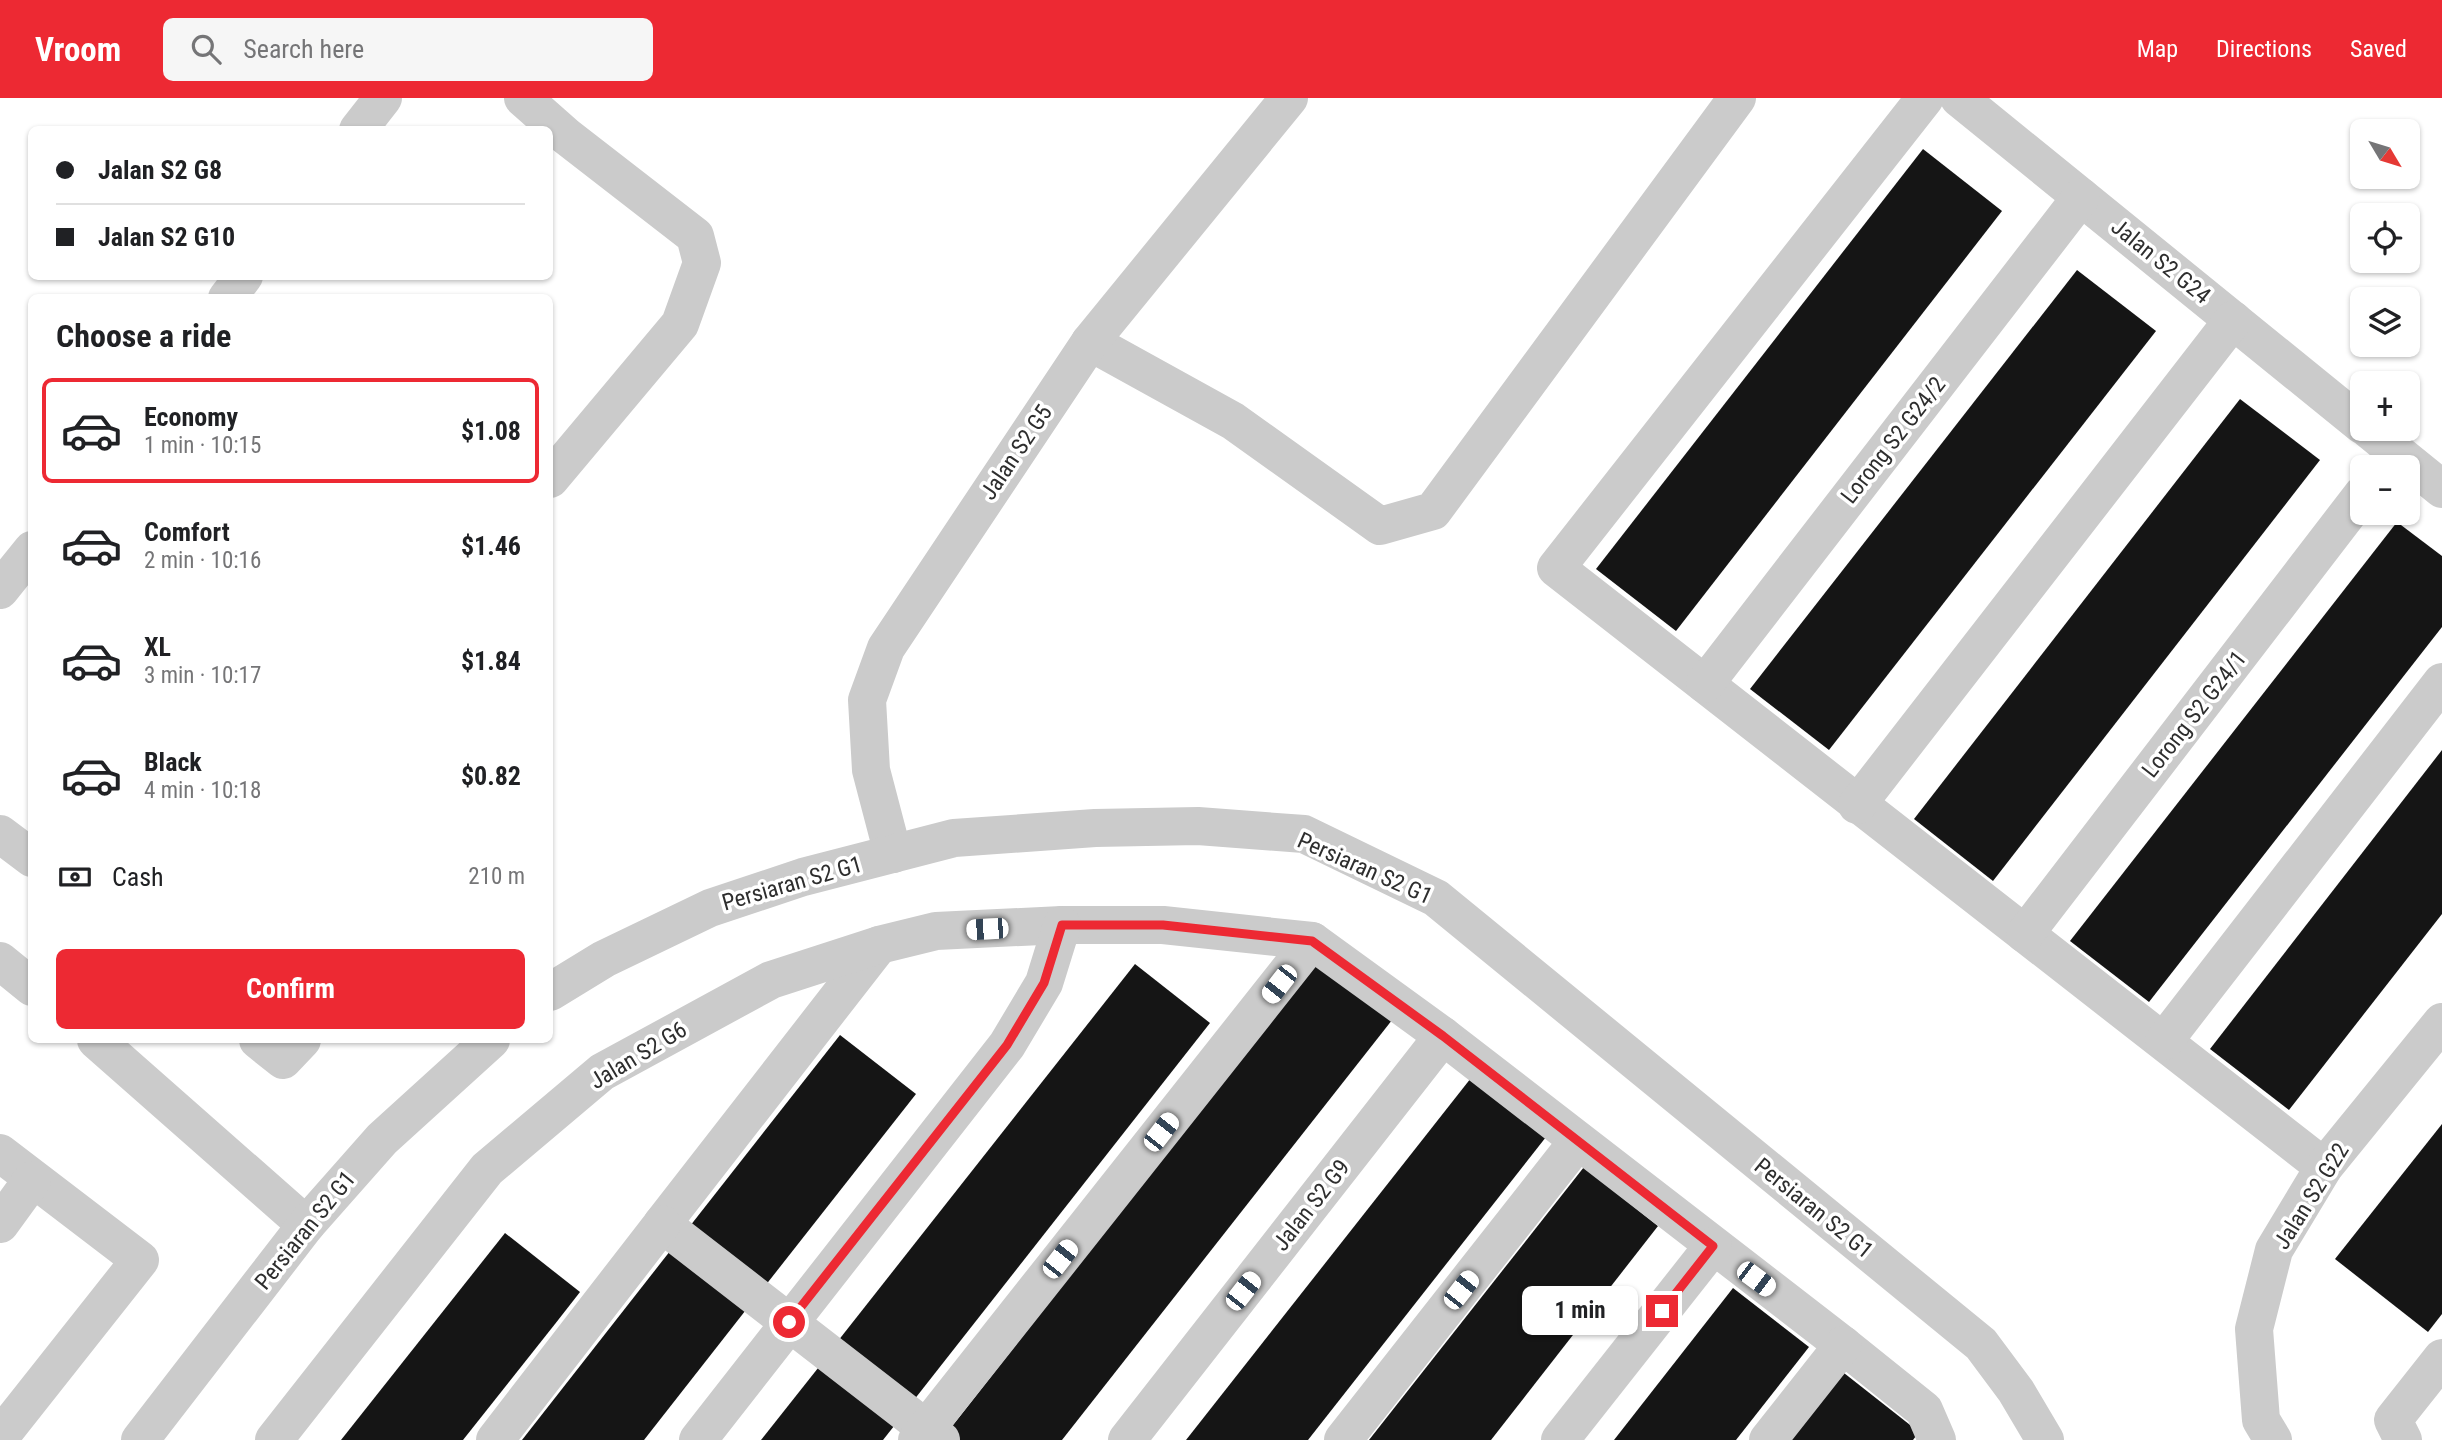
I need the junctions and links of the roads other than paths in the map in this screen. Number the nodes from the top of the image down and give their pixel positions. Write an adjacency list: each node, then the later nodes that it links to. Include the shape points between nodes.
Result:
1 (383, 98): 7 (street)
2 (523, 98): 13 (street, via 695,236 702,263 680,324)
3 (1289, 98): 10 (street, Jalan S2 G5)
4 (1737, 98): 10 (street, via 1433,511 1380,526 1233,421)
5 (1925, 98): 19 (street, via 1556,569)
6 (1959, 98): 8 (street, Jalan S2 G24)
7 (361, 126)
8 (2081, 197): 9 (street, Jalan S2 G24); 19 (street, Lorong S2 G24/2)
9 (2233, 320): 11 (street, Jalan S2 G24); 20 (street)
10 (1090, 342): 22 (street, Jalan S2 G5, via 886,648 867,700 871,770)
11 (2350, 415)
12 (2382, 449): 14 (street)
13 (553, 475)
14 (2442, 489)
15 (2350, 511): 25 (street, Lorong S2 G24/1)
16 (28, 555): 17 (street)
17 (0, 590)
18 (2442, 682): 33 (street)
19 (1705, 684): 20 (street)
20 (1857, 804): 25 (street)
21 (0, 834): 23 (street)
22 (893, 854): 30 (street, Persiaran S2 G1, via 710,908 604,959); 61 (street, Persiaran S2 G1, via 954,838 1095,828 1198,826 1304,834 1436,898 1981,1345)
23 (28, 856)
24 (1062, 925): 26 (street, Jalan S2 G6, via 1163,925); 27 (street, Jalan S2 G6, via 936,931); 46 (street, via 1044,983 1007,1045)
25 (2025, 934): 33 (street)
26 (1312, 941): 32 (street); 50 (street)
27 (879, 945): 43 (street); 53 (street, Jalan S2 G6, via 771,980 602,1072 487,1169)
28 (0, 961): 29 (street)
29 (28, 984)
30 (553, 990)
31 (2442, 1022): 40 (street, Jalan S2 G22)
32 (1443, 1036): 38 (street); 56 (street, Jalan S2 G9)
33 (2164, 1041): 40 (street)
34 (99, 1043): 44 (street)
35 (262, 1043): 36 (street, via 283,1060)
36 (299, 1043)
37 (488, 1043): 44 (street, Persiaran S2 G1, via 382,1139)
38 (1578, 1141): 45 (street); 57 (street)
39 (0, 1153): 41 (street)
40 (2324, 1167): 62 (street, Jalan S2 G22, via 2274,1250 2254,1329 2262,1420)
41 (32, 1180): 42 (street); 51 (street, via 140,1260)
42 (0, 1224)
43 (662, 1224): 46 (street); 54 (street)
44 (306, 1225): 52 (street, Persiaran S2 G1)
45 (1713, 1246): 47 (street); 58 (street)
46 (789, 1322): 50 (street); 55 (street)
47 (1843, 1345): 59 (street); 60 (street, via 1924,1410)
48 (2442, 1358): 49 (street)
49 (2398, 1430)
50 (928, 1436)
51 (0, 1437)
52 (140, 1440)
53 (274, 1440)
54 (495, 1440)
55 (698, 1440)
56 (1127, 1440)
57 (1343, 1440)
58 (1560, 1440)
59 (1768, 1440)
60 (1937, 1440)
61 (2045, 1440)
62 (2273, 1440)

